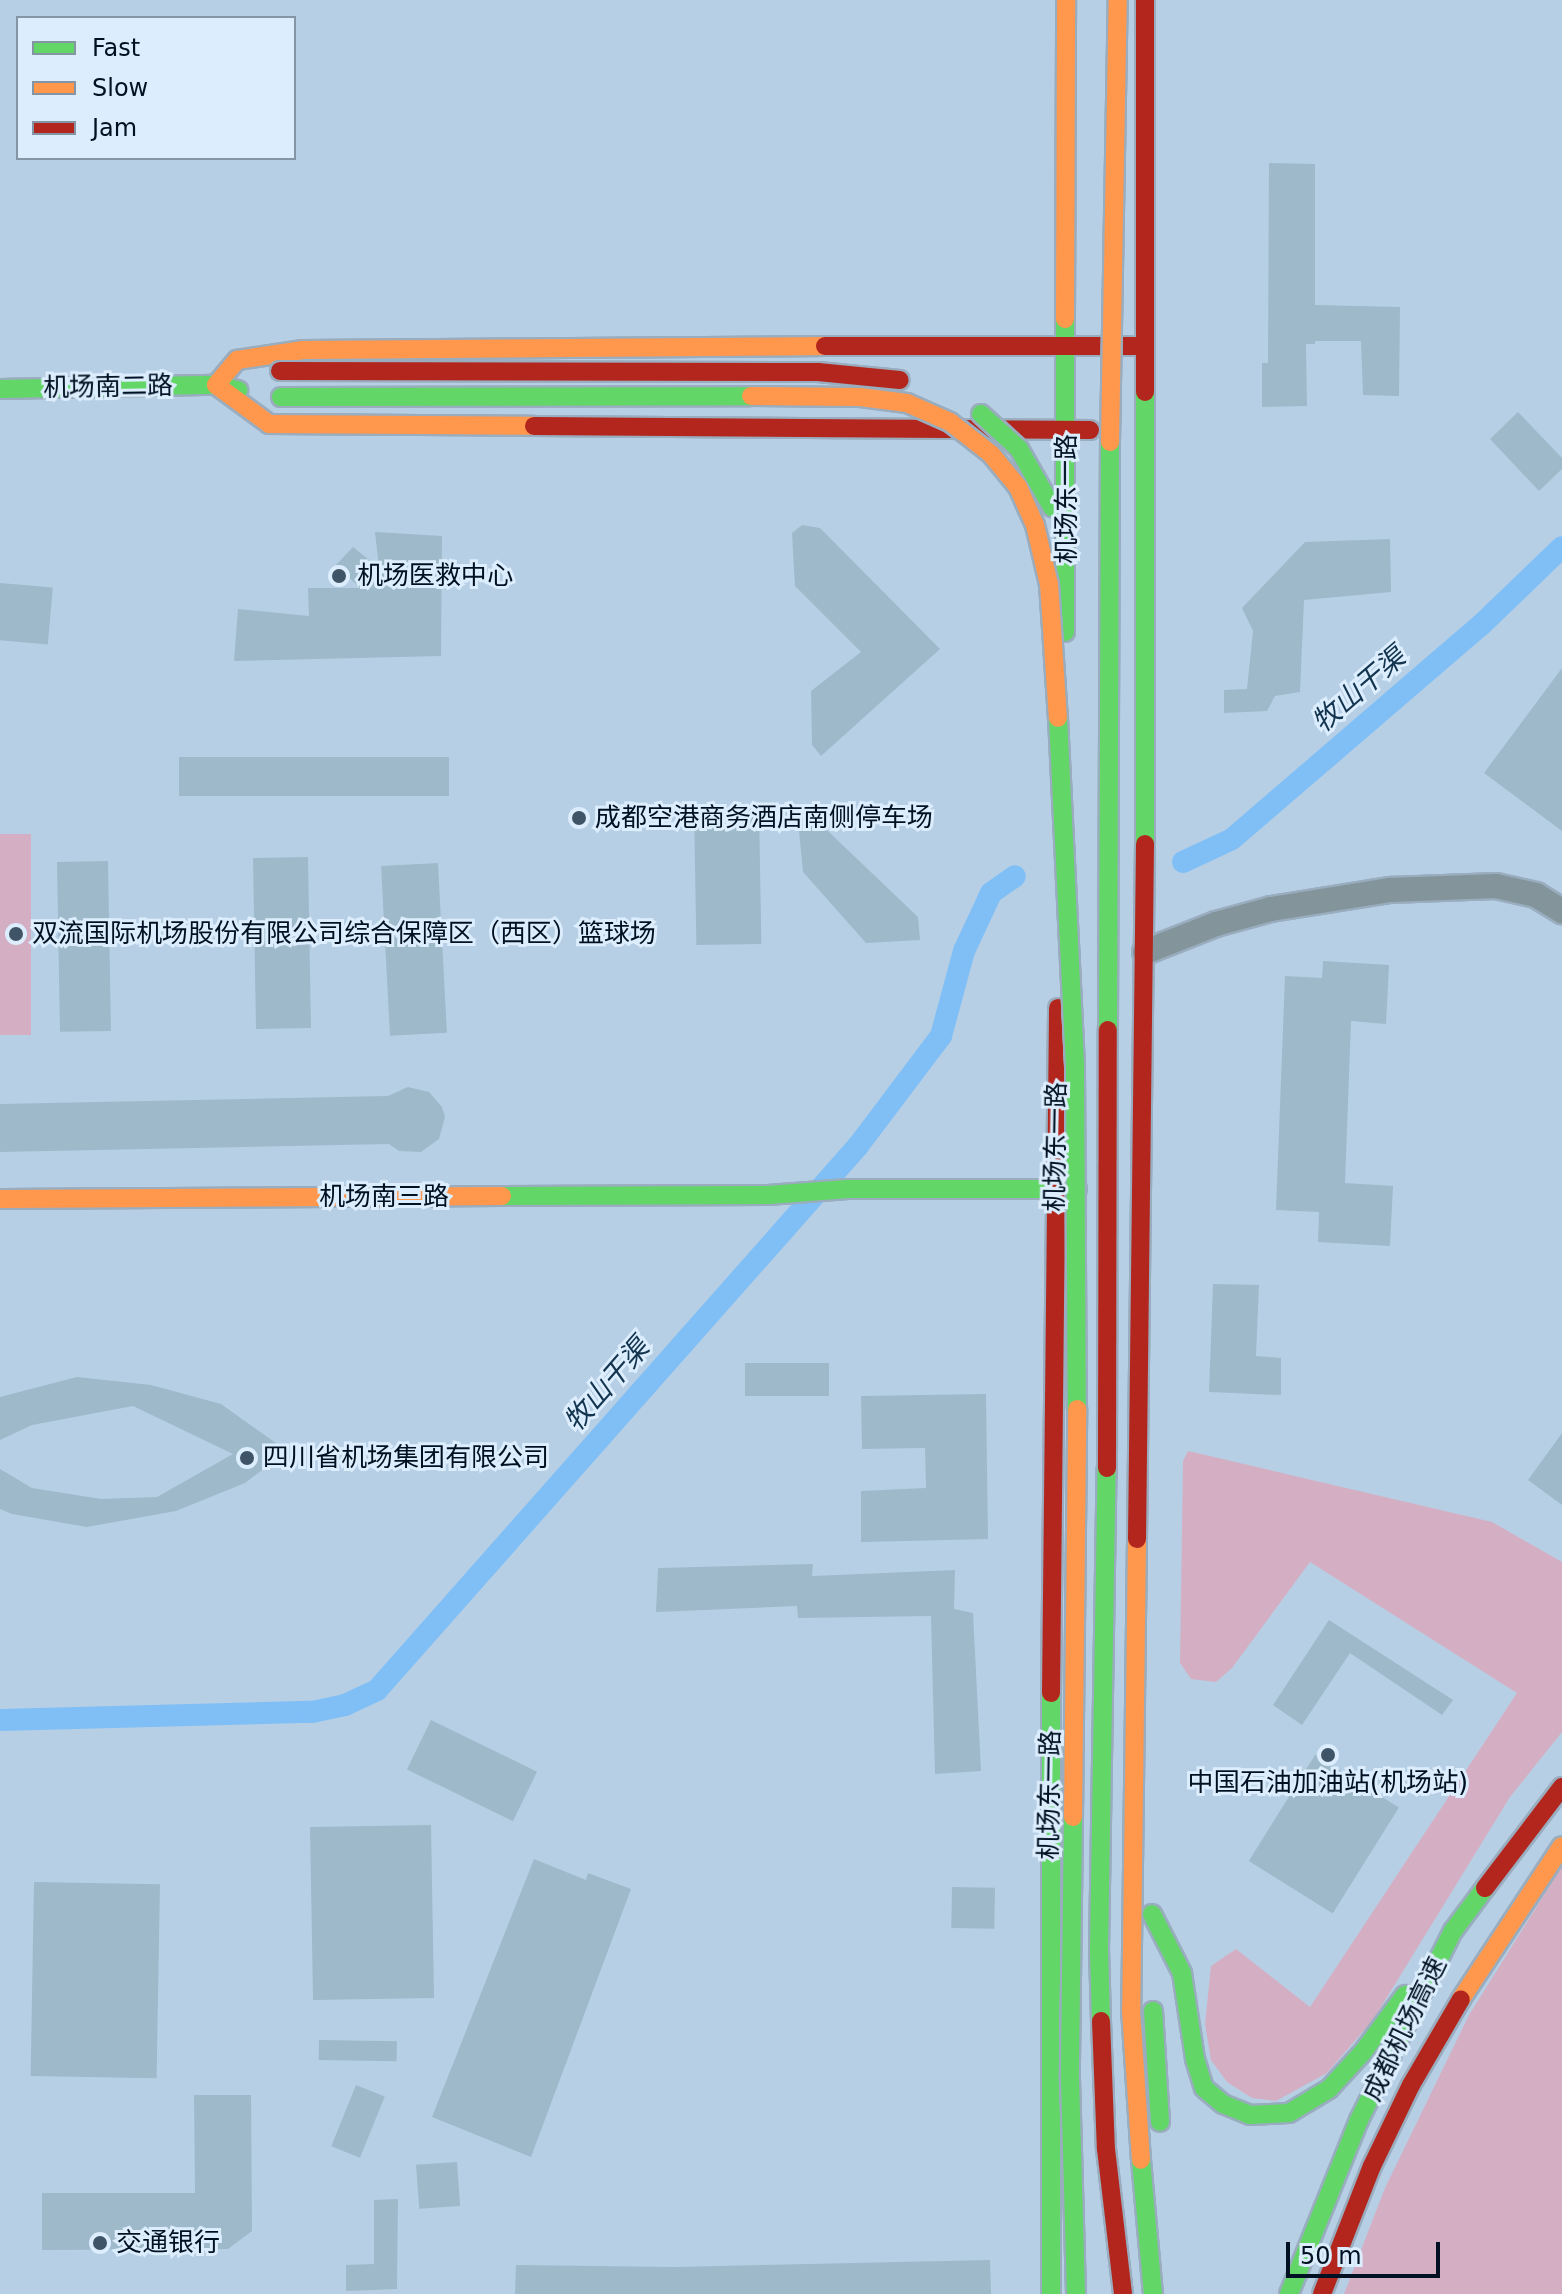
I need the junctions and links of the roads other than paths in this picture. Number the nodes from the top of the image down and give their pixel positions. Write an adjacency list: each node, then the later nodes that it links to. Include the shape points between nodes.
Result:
1 (1066, 0): 6 (main road, 机场东一路)
2 (1118, 0): 18 (main road, bridge, via 1109,520)
3 (1127, 0): 5 (main road)
4 (1145, 0): 5 (main road)
5 (1145, 301): 7 (main road)
6 (1068, 344): 7 (main road); 9 (main road, via 303,350 237,360); 12 (main road, 机场东一路)
7 (1145, 346): 13 (main road)
8 (918, 384): 9 (main road, bridge, via 818,372 280,371)
9 (216, 385): 10 (main road, 机场南二路); 12 (main road, via 269,424); 31 (main road, bridge, via 281,397 860,397 907,403 950,422 991,454 1018,487 1035,525 1049,584 1075,1069 1078,1474 1070,2079)
10 (0, 389)
11 (967, 405): 14 (main road, bridge, via 1019,449 1048,497 1065,552)
12 (1067, 430): 13 (main road); 20 (main road, 机场东一路)
13 (1145, 430): 17 (main road)
14 (1073, 656)
15 (1090, 865): 18 (main road, bridge)
16 (1562, 911): 17 (street, via 1536,895 1506,887 1390,890 1271,909)
17 (1145, 952): 19 (main road)
18 (1108, 1080): 32 (main road, bridge, via 1107,1623 1099,1951 1106,2149)
19 (1142, 1187): 20 (main road, 机场南三路); 22 (main road)
20 (1055, 1190): 21 (main road, 机场南三路); 30 (main road, 机场东一路)
21 (0, 1199)
22 (1138, 1463): 25 (main road, via 1152,1618); 33 (main road, via 1132,2066)
23 (1562, 1787): 26 (main road, 成都机场高速)
24 (1562, 1846): 35 (main road, 成都机场高速, via 1482,1964 1411,2085 1372,2166)
25 (1152, 1914): 26 (main road, via 1182,1973 1204,2088 1223,2104 1250,2115 1289,2113 1329,2089); 27 (main road)
26 (1453, 1931): 34 (main road, 成都机场高速, via 1359,2120)
27 (1152, 1956)
28 (1153, 1998): 29 (main road)
29 (1161, 2138)
30 (1051, 2294)
31 (1076, 2294)
32 (1123, 2294)
33 (1153, 2294)
34 (1289, 2294)
35 (1322, 2294)

